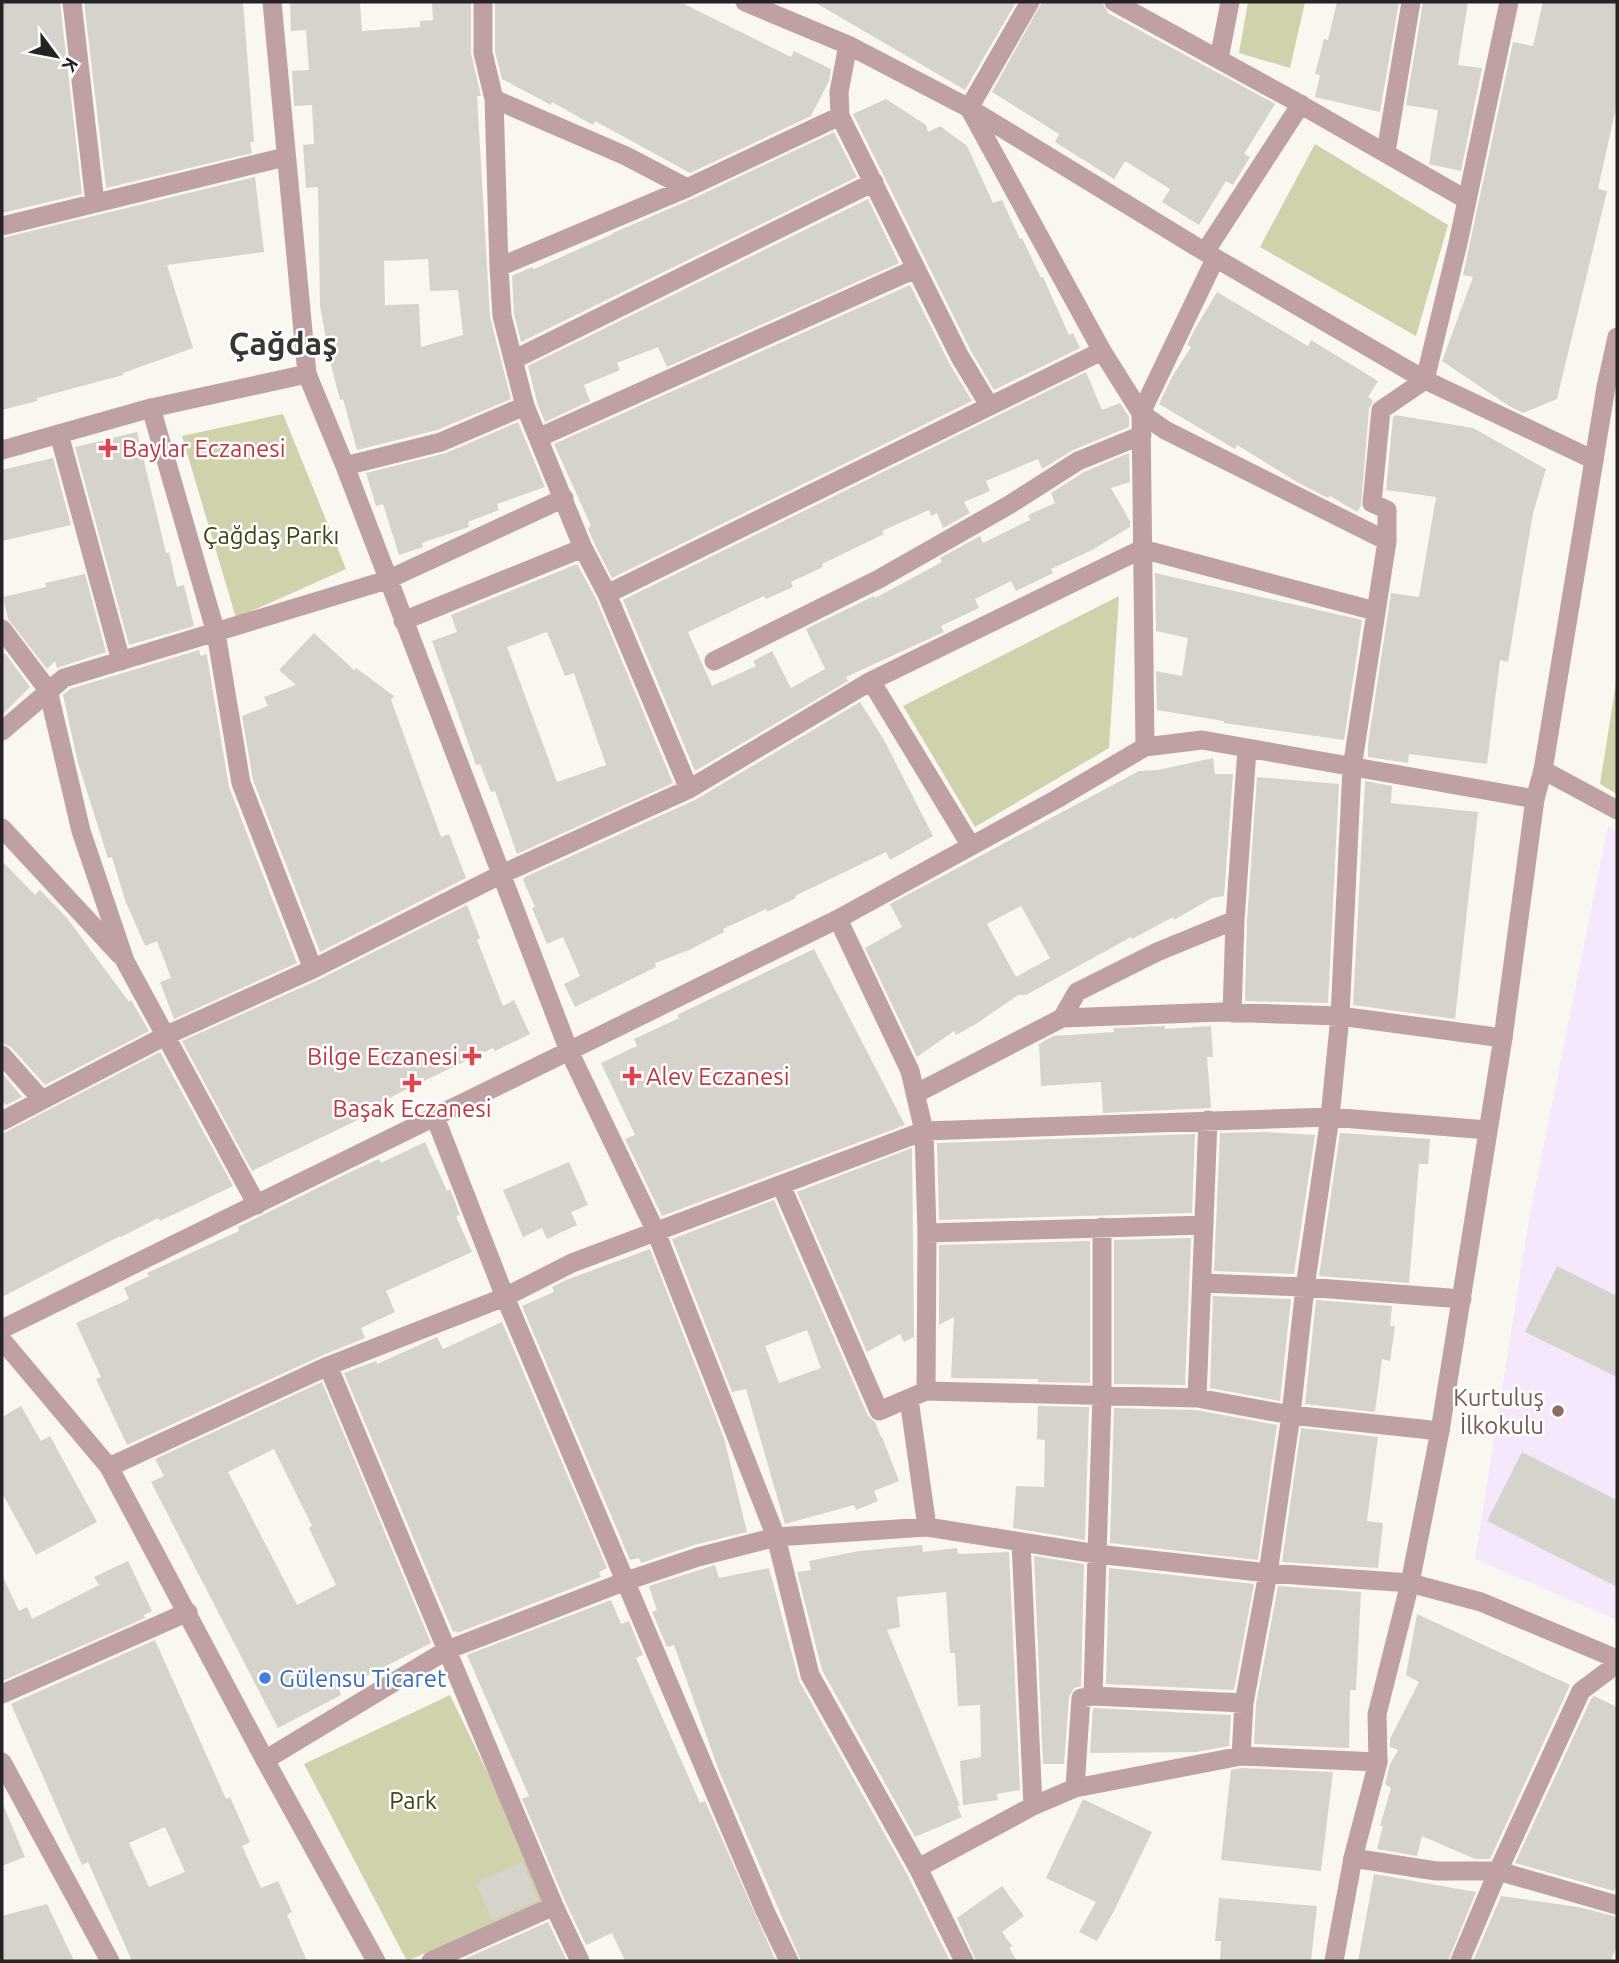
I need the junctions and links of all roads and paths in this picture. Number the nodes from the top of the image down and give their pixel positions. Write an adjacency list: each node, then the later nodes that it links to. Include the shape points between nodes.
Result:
1 (72, 2): 21 (street)
2 (272, 2): 17 (street)
3 (483, 2): 12 (street, via 483,53)
4 (745, 2): 10 (street)
5 (1030, 2): 14 (street)
6 (1114, 2): 11 (street)
7 (1230, 2): 11 (street)
8 (1411, 2): 16 (street)
9 (1509, 2): 20 (street)
10 (848, 45): 14 (street); 15 (street, via 839,92)
11 (1219, 59): 13 (street)
12 (494, 99): 19 (street, via 626,156); 24 (street)
13 (1301, 104): 16 (street); 23 (street)
14 (969, 107): 23 (street); 27 (street)
15 (840, 116): 18 (street); 19 (street)
16 (1386, 152): 20 (street)
17 (285, 157): 21 (street); 30 (street)
18 (874, 182): 25 (street); 28 (street)
19 (687, 188): 24 (street)
20 (1467, 200): 31 (street)
21 (95, 203): 22 (street)
22 (2, 226)
23 (1210, 256): 31 (street); 35 (street)
24 (499, 267): 28 (street, via 502,316)
25 (915, 269): 32 (street); 38 (street)
26 (1617, 342): 29 (street)
27 (1102, 351): 32 (street); 35 (street)
28 (513, 360): 33 (street)
29 (1614, 367): 40 (street)
30 (307, 374): 34 (street); 41 (street)
31 (1425, 380): 40 (street); 43 (street, via 1381,410 1372,503 1387,510)
32 (989, 405): 47 (street)
33 (525, 406): 38 (street); 41 (street, via 441,442)
34 (150, 408): 36 (street); 51 (street)
35 (1141, 413): 37 (street); 43 (street, via 1165,430)
36 (59, 434): 39 (street); 52 (street)
37 (1142, 435): 45 (street); 53 (street, via 1078,461 879,579)
38 (540, 437): 42 (street)
39 (2, 450)
40 (1594, 460): 60 (street)
41 (345, 466): 46 (street)
42 (564, 498): 44 (street); 46 (street)
43 (1387, 541): 48 (street)
44 (583, 548): 47 (street); 49 (street)
45 (1142, 549): 48 (street); 54 (street); 57 (street)
46 (387, 580): 49 (street); 51 (street)
47 (607, 594): 61 (street)
48 (1376, 611): 59 (street)
49 (403, 621): 66 (street)
50 (2, 629): 55 (street)
51 (216, 633): 52 (street); 70 (street, via 241,783)
52 (121, 661): 55 (street, via 64,678)
53 (714, 661)
54 (871, 681): 61 (street); 65 (street)
55 (48, 690): 56 (street); 69 (street, via 80,831)
56 (2, 731)
57 (1145, 747): 58 (street, via 1202,740); 65 (street)
58 (1247, 749): 59 (street); 68 (street)
59 (1352, 768): 62 (street); 72 (street)
60 (1543, 770): 62 (street); 63 (street)
61 (689, 789): 66 (street)
62 (1535, 799): 75 (street)
63 (1617, 810)
64 (2, 828): 69 (street)
65 (971, 846): 67 (street)
66 (502, 874): 70 (street); 76 (street)
67 (838, 919): 76 (street); 78 (street)
68 (1235, 920): 71 (street); 73 (street, via 1077,992)
69 (125, 961): 74 (street)
70 (313, 969): 74 (street)
71 (1233, 1013): 72 (street); 73 (street)
72 (1340, 1016): 75 (street); 81 (street)
73 (1062, 1018): 78 (street)
74 (167, 1035): 79 (street); 87 (street)
75 (1503, 1038): 84 (street)
76 (569, 1051): 80 (street); 90 (street)
77 (2, 1055): 79 (street)
78 (917, 1093): 85 (street)
79 (41, 1099): 83 (street)
80 (435, 1117): 87 (street); 94 (street)
81 (1330, 1117): 82 (street); 84 (street); 93 (street)
82 (1208, 1120): 85 (street); 88 (street)
83 (2, 1121)
84 (1487, 1130): 95 (street)
85 (924, 1131): 86 (street); 91 (street)
86 (781, 1185): 90 (street); 99 (street, via 879,1411)
87 (257, 1205): 96 (street)
88 (1204, 1225): 89 (street); 92 (street)
89 (1102, 1227): 91 (street); 100 (street)
90 (656, 1232): 94 (street, via 572,1264); 106 (street)
91 (927, 1233): 99 (street)
92 (1202, 1283): 93 (street); 101 (street)
93 (1305, 1287): 95 (street); 102 (street)
94 (505, 1297): 98 (street); 110 (street)
95 (1462, 1299): 103 (street)
96 (2, 1329)
97 (2, 1340): 104 (street)
98 (328, 1366): 104 (street); 113 (street)
99 (918, 1395): 100 (street); 105 (street)
100 (1102, 1396): 101 (street); 108 (street)
101 (1198, 1398): 102 (street)
102 (1291, 1415): 103 (street); 109 (street)
103 (1440, 1431): 111 (street)
104 (109, 1466): 112 (street)
105 (927, 1527): 106 (street); 107 (street)
106 (776, 1537): 110 (street, via 698,1556); 125 (street, via 810,1675)
107 (1021, 1542): 108 (street); 123 (street)
108 (1097, 1554): 109 (street); 116 (street)
109 (1268, 1573): 111 (street); 117 (street)
110 (626, 1581): 113 (street); 133 (street)
111 (1410, 1583): 114 (street, via 1481,1602); 121 (street, via 1377,1714)
112 (188, 1612): 115 (street); 119 (street)
113 (447, 1650): 119 (street); 128 (street)
114 (1617, 1661): 126 (street, via 1581,1691)
115 (2, 1694)
116 (1093, 1696): 117 (street); 122 (street, via 1081,1698)
117 (1244, 1703): 118 (street)
118 (1241, 1756): 121 (street); 122 (street)
119 (265, 1760): 130 (street)
120 (2, 1762): 129 (street)
121 (1378, 1762): 124 (street)
122 (1075, 1788): 123 (street)
123 (1032, 1806): 125 (street)
124 (1353, 1858): 126 (street, via 1436,1871); 135 (street)
125 (918, 1868): 134 (street)
126 (1498, 1871): 127 (street); 136 (street)
127 (1617, 1905)
128 (554, 1906): 131 (street); 132 (street)
129 (110, 1961)
130 (376, 1961)
131 (431, 1961)
132 (580, 1961)
133 (789, 1961)
134 (964, 1961)
135 (1334, 1961)
136 (1460, 1961)

